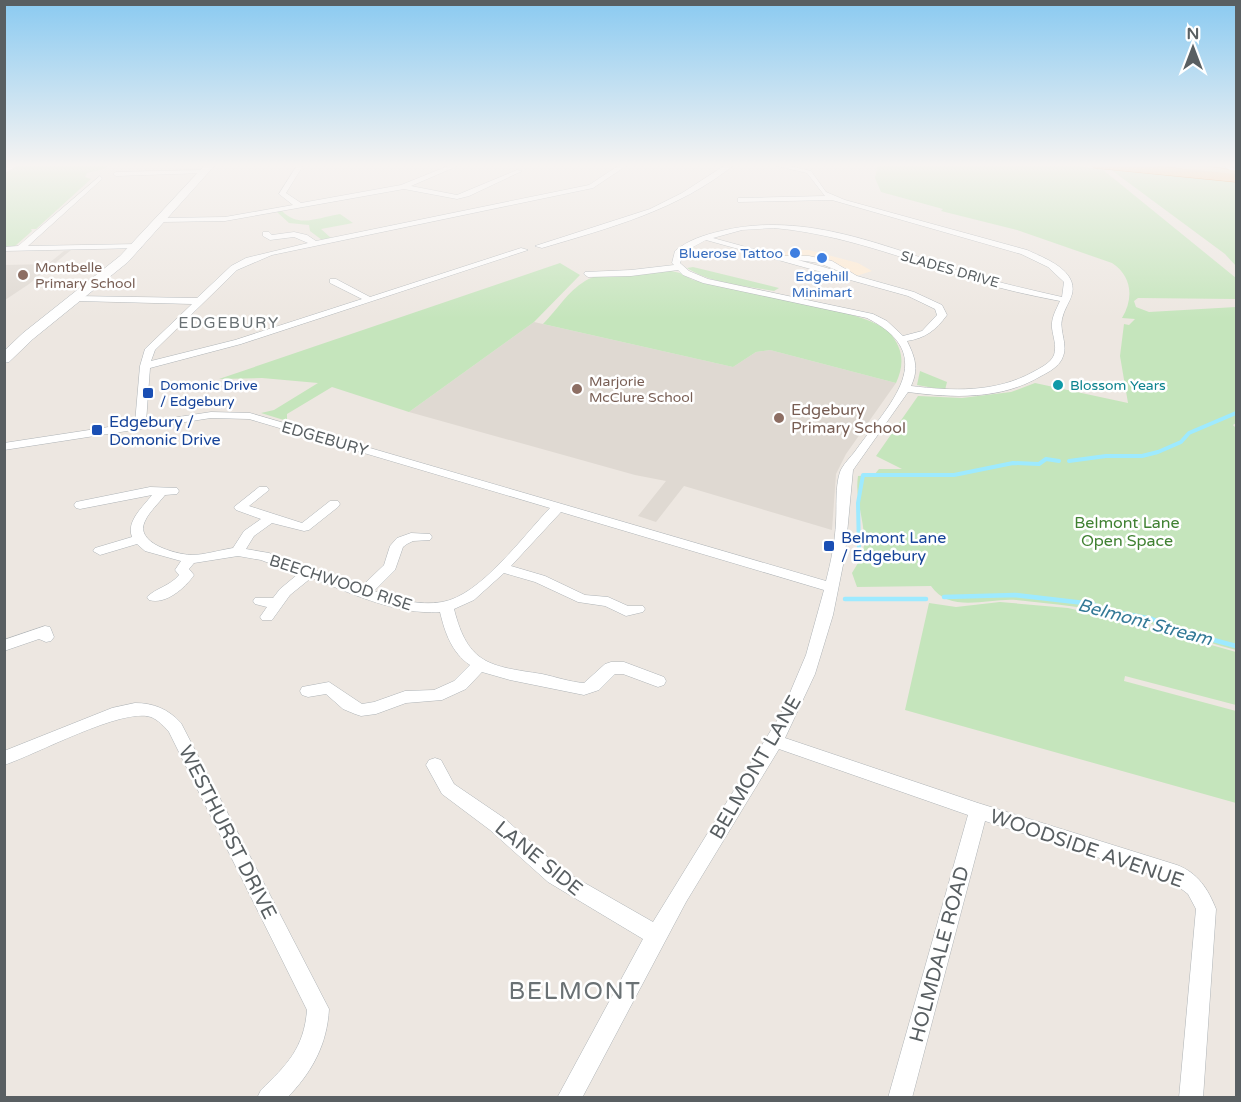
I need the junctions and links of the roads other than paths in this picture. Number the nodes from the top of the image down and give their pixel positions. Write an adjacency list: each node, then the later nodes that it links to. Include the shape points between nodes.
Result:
1 (58, 215): 12 (street)
2 (165, 215): 7 (main road)
3 (241, 215): 7 (street, via 216,220)
4 (453, 215): 10 (street)
5 (635, 215): 18 (street, via 539,246 537,250 524,250)
6 (891, 215): 19 (street, via 1035,257 1064,276 1069,289)
7 (161, 220): 11 (main road)
8 (270, 238): 10 (street, via 300,234)
9 (705, 238): 15 (street, SLADES DRIVE, via 678,254); 19 (street, SLADES DRIVE, via 750,227 807,229); 21 (street, via 779,258 807,258 842,267 854,278 911,294 939,307 942,315 930,330 921,336)
10 (315, 244): 20 (street, via 270,253 241,264)
11 (138, 246): 12 (street); 17 (main road)
12 (21, 248): 13 (street)
13 (4, 249)
14 (601, 266): 15 (street, via 588,274)
15 (679, 267): 21 (street, via 706,281 861,314 884,322)
16 (333, 281): 18 (street)
17 (78, 298): 20 (street); 22 (main road)
18 (368, 299): 23 (street, via 238,342)
19 (1066, 300): 24 (street, via 1057,320 1061,344 1058,357 1029,380 973,393)
20 (199, 301): 23 (street, via 150,349)
21 (901, 339): 24 (street, via 911,358)
22 (4, 359)
23 (145, 366): 25 (street)
24 (905, 388): 39 (street, BELMONT LANE, via 847,470 843,483 844,517)
25 (140, 426): 26 (street, EDGEBURY); 30 (street, EDGEBURY, via 211,415 250,416)
26 (4, 447)
27 (263, 490): 31 (street, via 240,507)
28 (334, 504): 31 (street, via 304,527)
29 (80, 505): 33 (street, via 150,490 167,491 138,521)
30 (559, 506): 37 (street, BEECHWOOD RISE); 39 (street, EDGEBURY, via 643,524)
31 (270, 518): 35 (street, via 249,534)
32 (426, 537): 40 (street, via 402,541 390,567)
33 (139, 539): 34 (street); 36 (street, BEECHWOOD RISE, via 164,554)
34 (100, 551)
35 (238, 552): 36 (street, BEECHWOOD RISE); 38 (street, BEECHWOOD RISE, via 264,556)
36 (190, 559): 41 (street, via 182,570 187,575 182,582)
37 (502, 568): 44 (street, BEECHWOOD RISE, via 474,594); 45 (street, via 540,579 583,599 608,602)
38 (309, 572): 40 (street, BEECHWOOD RISE); 43 (street)
39 (831, 587): 52 (street, BELMONT LANE, via 815,652)
40 (364, 592): 44 (street, BEECHWOOD RISE, via 408,607)
41 (154, 597)
42 (260, 601): 43 (street)
43 (277, 603): 46 (street)
44 (446, 607): 49 (street, via 456,643)
45 (629, 615)
46 (267, 617)
47 (45, 631): 48 (street)
48 (4, 646)
49 (480, 665): 50 (street, via 501,674 571,688 593,686 611,668 624,668); 51 (street, via 460,685 436,696 405,698 376,708 361,710 349,705 329,688)
50 (658, 681)
51 (308, 691)
52 (775, 741): 55 (street, WOODSIDE AVENUE); 56 (street, BELMONT LANE)
53 (4, 758): 57 (street, WESTHURST DRIVE, via 118,712 153,710 167,717 318,1009 318,1028 308,1055)
54 (435, 765): 56 (street, LANE SIDE, via 448,789 497,824 555,876)
55 (978, 811): 59 (street, HOLMDALE ROAD); 60 (street, WOODSIDE AVENUE, via 1177,874 1202,895 1206,909)
56 (656, 935): 58 (street, BELMONT LANE)
57 (269, 1098)
58 (569, 1098)
59 (900, 1098)
60 (1191, 1098)

